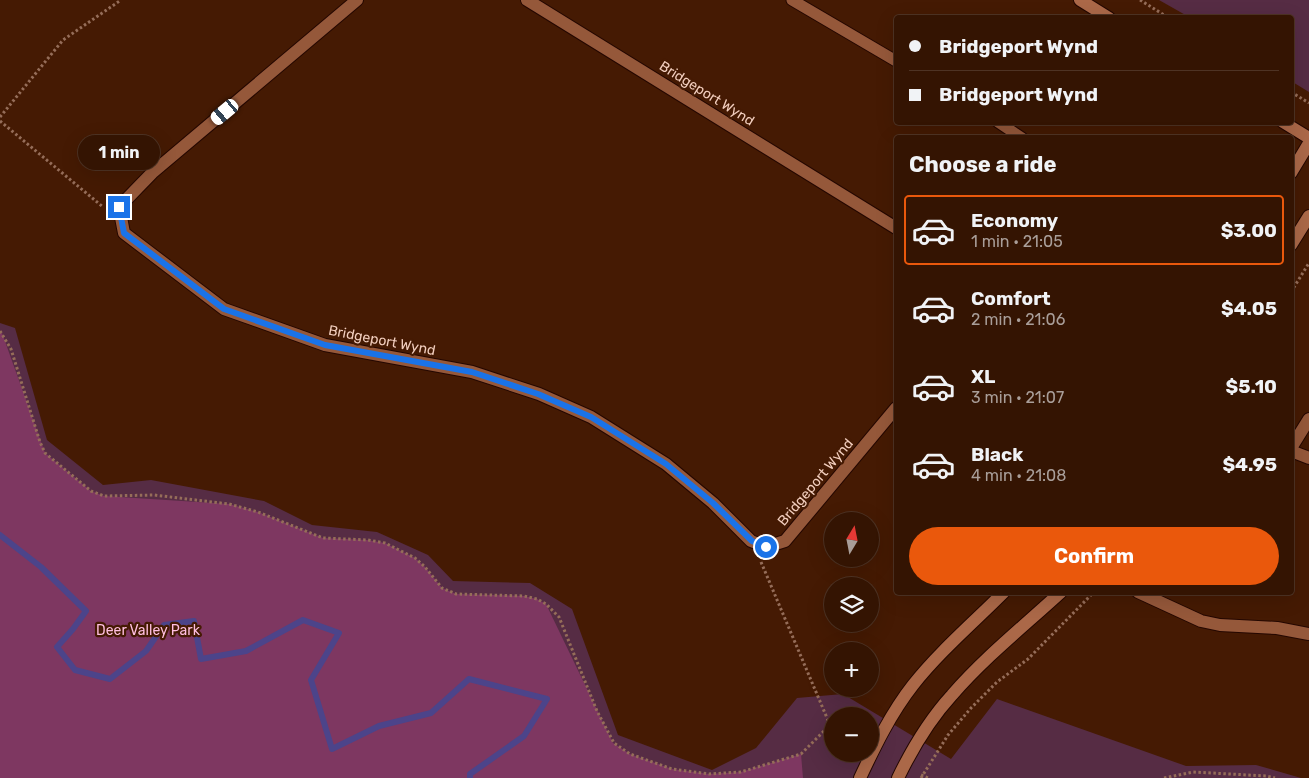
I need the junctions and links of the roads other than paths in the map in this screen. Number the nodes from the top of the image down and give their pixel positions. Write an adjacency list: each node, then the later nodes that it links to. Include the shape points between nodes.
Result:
1 (357, 0): 16 (street, Bridgeport Wynd, via 152,174 119,207 124,233 224,309 325,345 472,372 538,394 591,417 666,464 752,541 766,547 785,541)
2 (527, 0): 14 (street, Bridgeport Wynd)
3 (792, 0): 6 (lane)
4 (1080, 0): 5 (street)
5 (1104, 15)
6 (894, 60)
7 (1002, 125): 9 (lane)
8 (1288, 125): 10 (street)
9 (1018, 135)
10 (1309, 138)
11 (1309, 143): 12 (street)
12 (1294, 168)
13 (1309, 216): 15 (street)
14 (894, 227)
15 (1294, 240)
16 (894, 412)
17 (1309, 419): 18 (street)
18 (1294, 444)
19 (1294, 450): 20 (street)
20 (1309, 458)
21 (1001, 595): 25 (street, via 912,686 873,749)
22 (1058, 595): 26 (street, via 979,666 951,696 927,727)
23 (1145, 595): 24 (street, via 1201,621)
24 (1309, 634)
25 (860, 778)
26 (898, 778)

